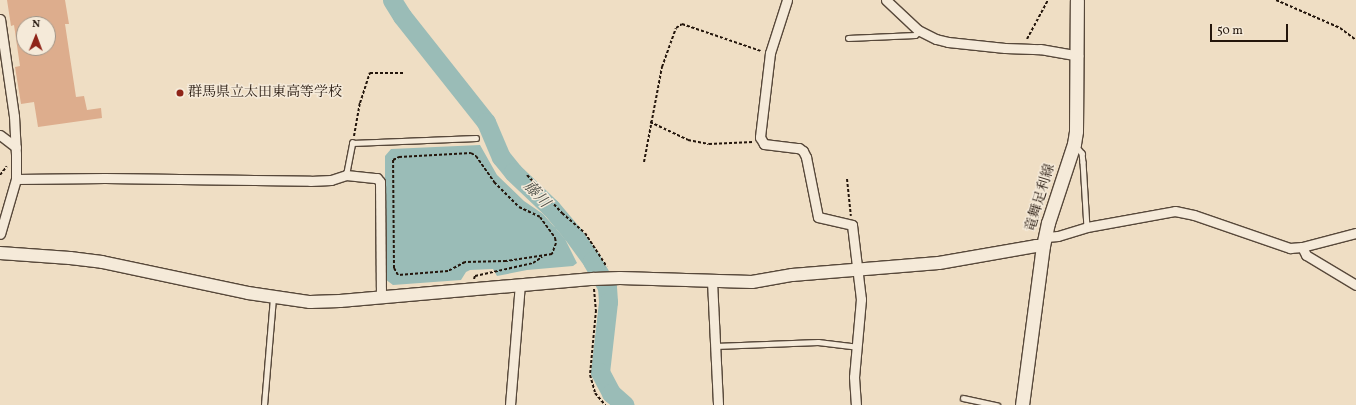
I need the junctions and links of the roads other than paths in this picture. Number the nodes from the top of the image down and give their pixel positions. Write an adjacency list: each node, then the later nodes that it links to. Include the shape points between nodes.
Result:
1 (787, 0): 20 (street, via 770,54 761,141 764,144 799,148 806,157 818,217 852,225)
2 (886, 0): 5 (street)
3 (1077, 0): 7 (main road, 竜舞足利線)
4 (0, 19): 11 (street)
5 (920, 31): 6 (lane, via 915,34); 7 (street, via 948,42 1026,48)
6 (848, 38)
7 (1078, 56): 10 (main road, 竜舞足利線)
8 (0, 135): 11 (street)
9 (476, 138): 12 (lane, via 352,143)
10 (1074, 144): 14 (lane, via 1082,152); 17 (main road, 竜舞足利線)
11 (16, 147): 13 (street)
12 (346, 175): 13 (street, via 331,180 310,181); 25 (street, via 377,178 380,182)
13 (16, 179): 16 (street)
14 (1087, 227): 17 (street); 18 (street, via 1166,212 1184,212 1285,247)
15 (1356, 233): 18 (street)
16 (0, 234)
17 (1044, 242): 20 (street, via 1036,246 939,263); 34 (main road, 竜舞足利線)
18 (1302, 247): 23 (street, via 1306,255)
19 (0, 252): 24 (street, via 102,262)
20 (858, 268): 21 (street, via 752,282); 27 (street, via 861,299)
21 (712, 281): 22 (street, via 613,278); 26 (street)
22 (520, 284): 25 (street); 30 (street)
23 (1356, 285)
24 (273, 297): 25 (street, via 310,302); 29 (lane)
25 (381, 297)
26 (715, 346): 27 (lane, via 818,342); 31 (street)
27 (857, 347): 32 (street, via 854,377)
28 (963, 398): 33 (lane)
29 (264, 405)
30 (510, 405)
31 (718, 405)
32 (856, 405)
33 (997, 405)
34 (1022, 405)

